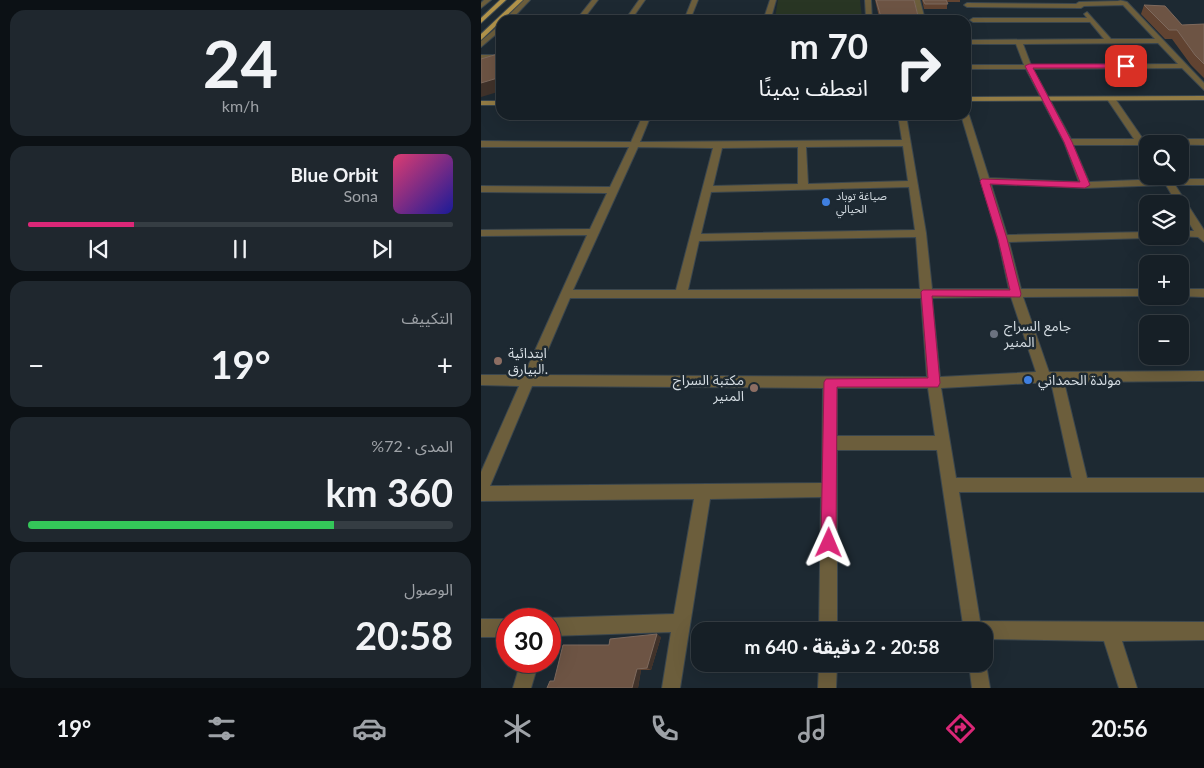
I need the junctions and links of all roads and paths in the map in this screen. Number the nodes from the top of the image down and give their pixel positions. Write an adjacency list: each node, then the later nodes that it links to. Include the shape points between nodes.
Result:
1 (527, 0): 12 (street)
2 (595, 0): 14 (street)
3 (642, 0): 15 (street)
4 (695, 0): 16 (street)
5 (773, 0): 17 (street)
6 (868, 0): 18 (street)
7 (917, 0): 19 (street)
8 (1123, 1): 11 (street); 29 (street)
9 (501, 2): 12 (main road); 20 (main road)
10 (966, 2): 11 (street); 21 (street)
11 (1079, 3): 22 (street)
12 (517, 5): 13 (main road)
13 (504, 15)
14 (583, 15)
15 (632, 15)
16 (689, 15)
17 (768, 15)
18 (869, 15)
19 (921, 15)
20 (481, 20)
21 (973, 20): 22 (street); 24 (street)
22 (1092, 20): 28 (street)
23 (496, 23): 27 (main road)
24 (976, 28)
25 (496, 31): 33 (street)
26 (979, 35): 31 (street)
27 (481, 38)
28 (1109, 41): 29 (street); 32 (street)
29 (1160, 41): 37 (street)
30 (971, 42): 31 (street)
31 (982, 42): 32 (street)
32 (1019, 43): 36 (street)
33 (481, 45)
34 (481, 57): 35 (street)
35 (496, 57)
36 (1029, 66): 37 (street); 38 (street); 42 (street)
37 (1184, 66): 39 (street)
38 (971, 67)
39 (1204, 88)
40 (1204, 98): 43 (street)
41 (971, 99): 42 (street)
42 (1047, 99): 43 (street); 50 (street)
43 (1111, 99): 49 (street)
44 (481, 103): 45 (street)
45 (496, 103)
46 (645, 120): 55 (street)
47 (903, 120): 52 (street)
48 (967, 120): 59 (street)
49 (1139, 139)
50 (1068, 142): 58 (street); 64 (street)
51 (1204, 142): 53 (street)
52 (907, 143): 56 (street); 63 (street)
53 (1189, 143)
54 (481, 144): 55 (street)
55 (635, 144): 57 (street); 69 (street)
56 (802, 144): 57 (street); 66 (street)
57 (718, 145): 68 (street)
58 (1139, 147)
59 (985, 181): 64 (street); 77 (street)
60 (1139, 181): 64 (street)
61 (1189, 181): 62 (street)
62 (1204, 182)
63 (912, 184): 66 (street); 72 (street)
64 (1085, 185)
65 (1170, 185): 75 (street)
66 (803, 186): 68 (street)
67 (481, 189): 69 (street)
68 (707, 189): 76 (street)
69 (612, 190): 70 (street)
70 (593, 232): 71 (street); 82 (street)
71 (481, 233)
72 (921, 233): 76 (street); 78 (street)
73 (1139, 235): 77 (street)
74 (1189, 235): 75 (street)
75 (1203, 236)
76 (694, 238): 83 (street)
77 (1003, 239): 84 (street)
78 (927, 292): 83 (street); 84 (street); 90 (street)
79 (1204, 292): 81 (street)
80 (1139, 293): 84 (street)
81 (1189, 293)
82 (567, 294): 83 (street); 88 (street)
83 (681, 294)
84 (1016, 294): 86 (street)
85 (1204, 376): 86 (street)
86 (1050, 377): 90 (street); 94 (street)
87 (481, 380): 88 (street)
88 (527, 380): 89 (street); 96 (street)
89 (831, 382): 90 (street); 91 (street)
90 (934, 383): 92 (street)
91 (830, 443): 92 (street); 97 (street)
92 (944, 443): 93 (street)
93 (951, 485): 94 (street); 101 (street)
94 (1081, 485): 95 (street)
95 (1204, 485)
96 (481, 490)
97 (829, 490): 98 (street); 100 (street)
98 (703, 492): 99 (street); 102 (street)
99 (481, 494)
100 (828, 622)
101 (972, 622)
102 (681, 623): 103 (street); 113 (street)
103 (561, 627)
104 (481, 628): 105 (street)
105 (496, 628)
106 (993, 630): 108 (street)
107 (1204, 631): 108 (street)
108 (1109, 632): 116 (street)
109 (827, 672): 114 (street)
110 (979, 672): 115 (street)
111 (526, 673): 112 (street)
112 (522, 688)
113 (671, 688)
114 (827, 688)
115 (981, 688)
116 (1128, 688)

